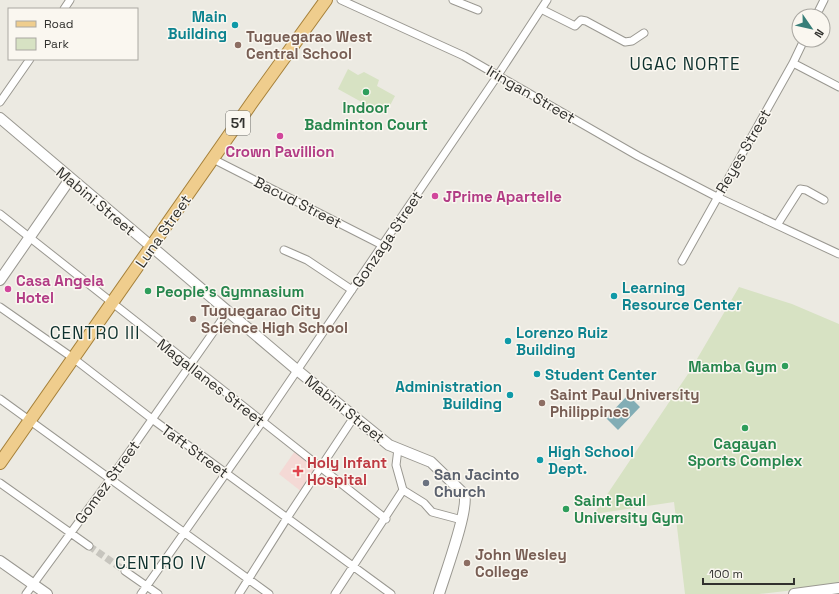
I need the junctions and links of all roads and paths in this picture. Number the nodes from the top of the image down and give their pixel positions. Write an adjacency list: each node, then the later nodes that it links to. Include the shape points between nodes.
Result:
1 (326, 0): 15 (main road, Luna Street / 51)
2 (342, 0): 11 (street, Iringan Street, via 464,56)
3 (453, 0): 6 (street)
4 (547, 0): 5 (street, Gonzaga Street)
5 (541, 9): 7 (street, via 574,26 581,20 586,21 625,42 632,41); 11 (street, Gonzaga Street)
6 (478, 10)
7 (644, 33)
8 (800, 48): 10 (street, Reyes Street)
9 (29, 60): 13 (street)
10 (793, 63): 12 (street); 17 (street, Reyes Street)
11 (498, 75): 17 (street, Iringan Street, via 638,156); 22 (street, Gonzaga Street)
12 (839, 87)
13 (0, 102)
14 (0, 118): 16 (main road, Mabini Street)
15 (213, 159): 22 (street, Bacud Street); 23 (main road, Luna Street / 51)
16 (70, 179): 21 (main road); 23 (main road, Mabini Street)
17 (717, 197): 20 (street, Iringan Street); 26 (street, Reyes Street)
18 (824, 200): 20 (street, via 800,189)
19 (0, 214): 21 (street, Magallanes Street)
20 (777, 225): 25 (street, Iringan Street)
21 (29, 239): 27 (main road); 29 (street, Magallanes Street)
22 (382, 245): 28 (street, Gonzaga Street)
23 (152, 247): 29 (main road, Luna Street / 51); 31 (main road, Mabini Street)
24 (284, 250): 28 (street, via 307,260)
25 (839, 254)
26 (682, 261)
27 (0, 280)
28 (352, 290): 34 (street, Gonzaga Street)
29 (112, 303): 32 (main road, Luna Street / 51); 33 (street, Magallanes Street)
30 (0, 307): 32 (street, Taft Street)
31 (228, 311): 33 (street, Gomez Street); 34 (main road, Mabini Street)
32 (73, 358): 37 (street, Taft Street); 38 (main road, Luna Street / 51)
33 (190, 365): 37 (street, Gomez Street); 39 (street, Magallanes Street)
34 (296, 370): 36 (main road, Mabini Street); 39 (street, Gonzaga Street)
35 (0, 399): 38 (street)
36 (354, 417): 40 (main road, Mabini Street); 42 (street)
37 (152, 419): 43 (street, Taft Street); 44 (street, Gomez Street)
38 (30, 420): 41 (main road, Luna Street / 51); 44 (street)
39 (262, 422): 42 (street, Magallanes Street); 43 (street, Gonzaga Street)
40 (398, 449): 46 (street, via 396,465); 49 (main road, Mabini Street, via 424,457 464,494 466,498)
41 (0, 463)
42 (320, 467): 47 (street); 48 (street, Magallanes Street)
43 (226, 474): 47 (street, Taft Street); 50 (street, Gonzaga Street)
44 (111, 478): 50 (street); 51 (street, Gomez Street)
45 (0, 483): 51 (street)
46 (403, 490): 48 (street); 49 (street, via 424,503 432,512)
47 (287, 518): 54 (street, Taft Street); 56 (street)
48 (386, 519): 54 (street)
49 (462, 520): 68 (main road)
50 (184, 532): 56 (street); 58 (street, Gonzaga Street)
51 (70, 533): 52 (street); 57 (street, Gomez Street)
52 (89, 546)
53 (0, 561): 57 (main road)
54 (354, 567): 66 (street); 67 (street, Taft Street)
55 (125, 571): 58 (street)
56 (249, 580): 64 (street); 65 (street)
57 (33, 584): 60 (street, Gomez Street); 61 (main road)
58 (146, 586): 62 (street, Gonzaga Street); 63 (street)
59 (839, 588): 69 (main road)
60 (26, 594)
61 (47, 594)
62 (141, 594)
63 (158, 594)
64 (240, 594)
65 (269, 594)
66 (336, 594)
67 (391, 594)
68 (439, 594)
69 (794, 594)

